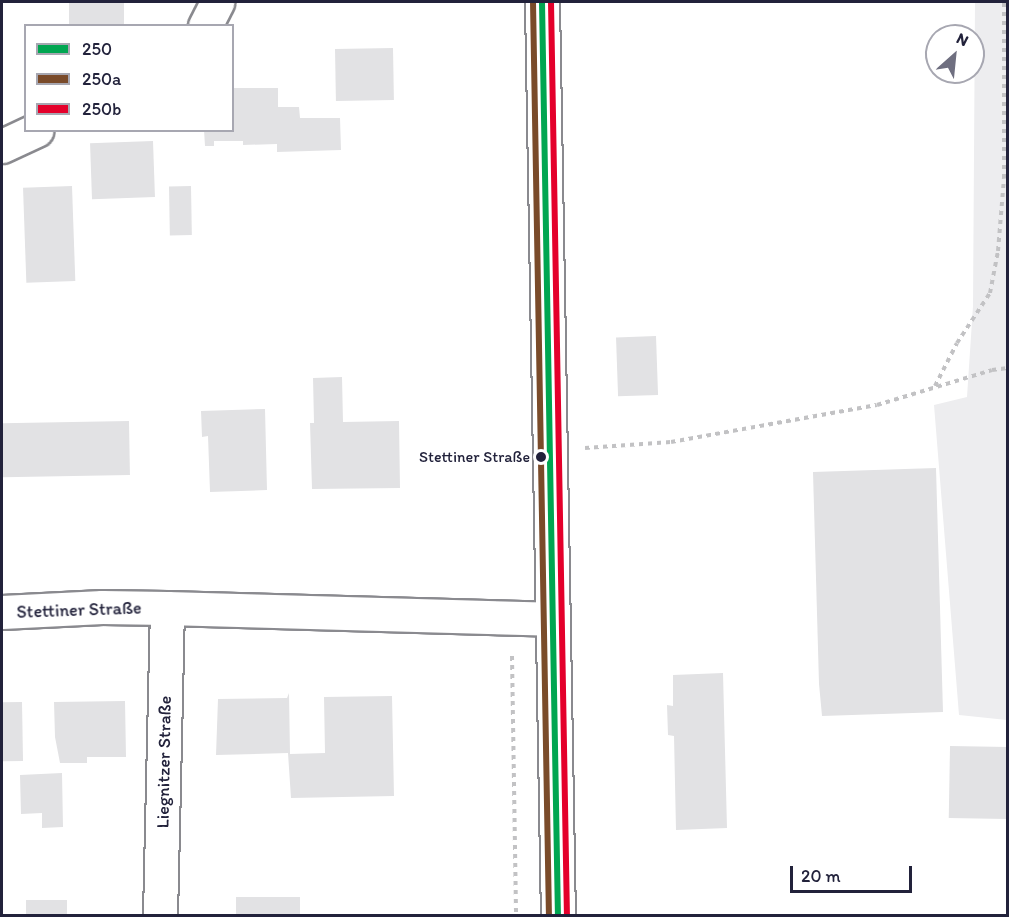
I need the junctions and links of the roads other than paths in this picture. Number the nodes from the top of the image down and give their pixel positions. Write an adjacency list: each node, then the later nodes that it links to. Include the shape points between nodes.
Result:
1 (218, 2): 3 (street)
2 (542, 2): 8 (street)
3 (206, 24)
4 (33, 132): 5 (street)
5 (2, 146)
6 (167, 608): 7 (street, Stettiner Straße); 8 (street, Stettiner Straße); 9 (street, Liegnitzer Straße)
7 (2, 612)
8 (552, 619): 10 (street)
9 (160, 915)
10 (558, 915)

